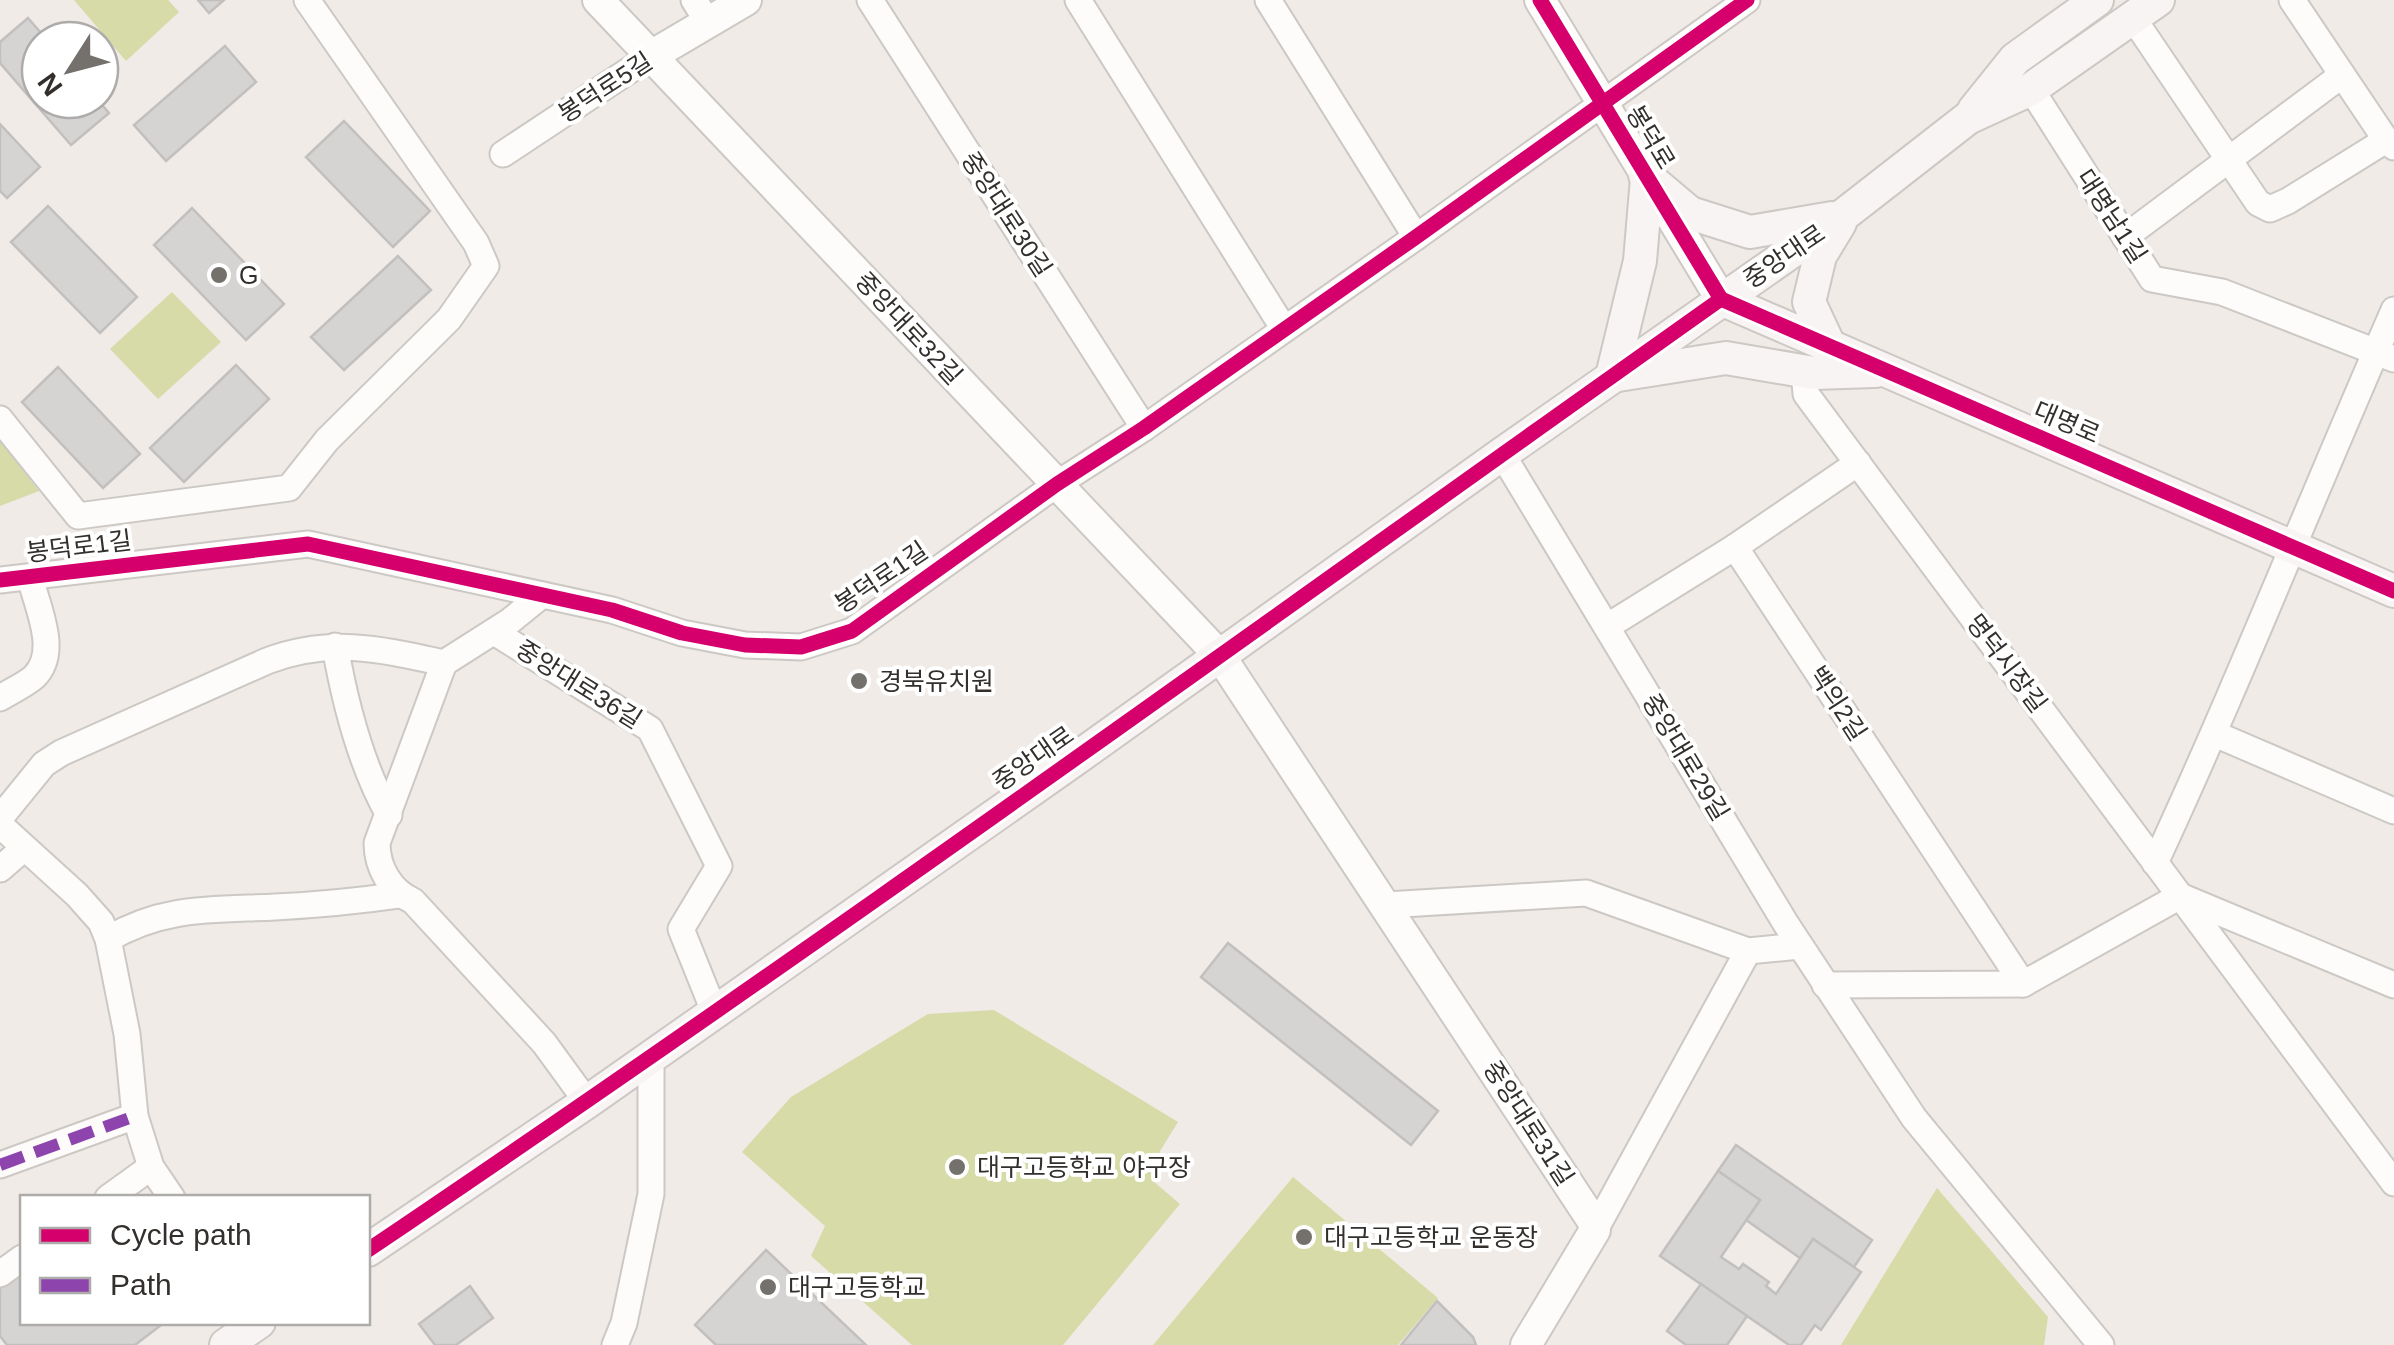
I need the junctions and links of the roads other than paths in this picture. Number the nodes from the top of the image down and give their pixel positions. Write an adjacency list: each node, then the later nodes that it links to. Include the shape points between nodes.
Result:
1 (307, 0): 33 (street, via 476,243 486,266 450,320 327,440 289,488 78,516)
2 (598, 0): 13 (street, 중앙대로32길)
3 (746, 0): 12 (street, 봉덕로5길)
4 (870, 0): 34 (street, 중앙대로30길)
5 (1078, 0): 27 (street)
6 (1268, 0): 23 (street)
7 (1540, 0): 16 (street, 봉덕로)
8 (1747, 0): 16 (street, 봉덕로1길)
9 (2097, 0): 17 (main road, 중앙대로, via 2014,59)
10 (2292, 0): 14 (street)
11 (2145, 9): 15 (main road, 중앙대로); 20 (street)
12 (701, 10): 13 (street, 봉덕로5길)
13 (651, 56): 19 (street, 봉덕로5길); 37 (street, 중앙대로32길)
14 (2342, 75): 18 (street); 20 (street)
15 (2031, 89): 17 (main road, 중앙대로); 24 (street, 대명남1길)
16 (1600, 103): 21 (street, 봉덕로); 23 (street, 봉덕로1길)
17 (1968, 118): 22 (main road, 중앙대로)
18 (2390, 144): 20 (street, via 2270,209 2258,202)
19 (503, 154)
20 (2230, 158): 24 (street)
21 (1646, 177): 22 (main road, via 1690,212 1750,232); 25 (street, 봉덕로); 32 (main road, via 1640,261)
22 (1843, 215): 25 (main road, 중앙대로); 28 (main road, via 1820,256 1809,302)
23 (1416, 237): 27 (street, 봉덕로1길)
24 (2125, 237): 29 (street, 대명남1길, via 2152,279 2222,292)
25 (1720, 299): 28 (main road, 대명로); 32 (main road, 중앙대로)
26 (2394, 310): 29 (street)
27 (1284, 329): 34 (street, 봉덕로1길)
28 (1830, 346): 30 (main road, 대명로)
29 (2385, 355): 38 (street)
30 (1885, 370): 31 (main road); 38 (main road, 대명로)
31 (1804, 371): 32 (main road, via 1726,358); 36 (street, 명덕시장길, via 1806,394)
32 (1612, 376): 35 (main road, 중앙대로)
33 (0, 419)
34 (1144, 428): 37 (street, 봉덕로1길)
35 (1502, 454): 44 (street, 중앙대로29길); 47 (main road, 중앙대로)
36 (1858, 463): 39 (street); 55 (street, 명덕시장길)
37 (1057, 484): 43 (street, 봉덕로1길, via 852,631 801,647 682,633); 47 (street, 중앙대로32길)
38 (2291, 546): 42 (main road, 대명로); 50 (street)
39 (1735, 548): 44 (street); 63 (street, 백의2길)
40 (30, 577): 41 (street, 봉덕로1길); 43 (street, 봉덕로1길, via 308,544); 49 (street, via 49,650 31,680)
41 (0, 580)
42 (2394, 590)
43 (542, 595): 45 (street)
44 (1608, 626): 61 (street, 중앙대로29길)
45 (494, 632): 48 (street); 66 (street, 중앙대로36길, via 650,729 719,866 681,930)
46 (335, 646): 48 (street); 52 (street, via 354,728); 53 (street, via 267,661 60,753)
47 (1220, 656): 59 (street, 중앙대로31길); 66 (main road, 중앙대로)
48 (444, 663): 52 (street)
49 (0, 698)
50 (2215, 734): 51 (street); 55 (street)
51 (2394, 811)
52 (389, 814): 57 (street, via 377,861)
53 (0, 821): 54 (street)
54 (24, 848): 56 (street); 60 (street, via 77,894)
55 (2156, 862): 58 (street, 명덕시장길)
56 (0, 869)
57 (400, 895): 60 (street, via 181,911 138,921); 68 (street, via 413,901 544,1043)
58 (2180, 896): 63 (street); 65 (street); 72 (street, 명덕시장길)
59 (1386, 906): 62 (street, via 1586,893); 75 (street, 중앙대로31길)
60 (108, 939): 69 (street)
61 (1800, 946): 62 (street); 64 (street, 중앙대로29길)
62 (1748, 950): 75 (street)
63 (2023, 984): 64 (street)
64 (1825, 985): 81 (street, 중앙대로29길, via 1914,1118)
65 (2394, 986)
66 (714, 1011): 67 (main road, 중앙대로)
67 (651, 1057): 68 (main road, 중앙대로); 79 (street, via 651,1194)
68 (586, 1102): 76 (main road, 중앙대로)
69 (135, 1116): 70 (street); 71 (street)
70 (0, 1165)
71 (151, 1167): 73 (street); 74 (street)
72 (2394, 1183)
73 (112, 1195)
74 (170, 1195)
75 (1595, 1230): 80 (street)
76 (370, 1249)
77 (253, 1325): 78 (main road)
78 (226, 1345)
79 (616, 1345)
80 (1526, 1345)
81 (2102, 1345)

